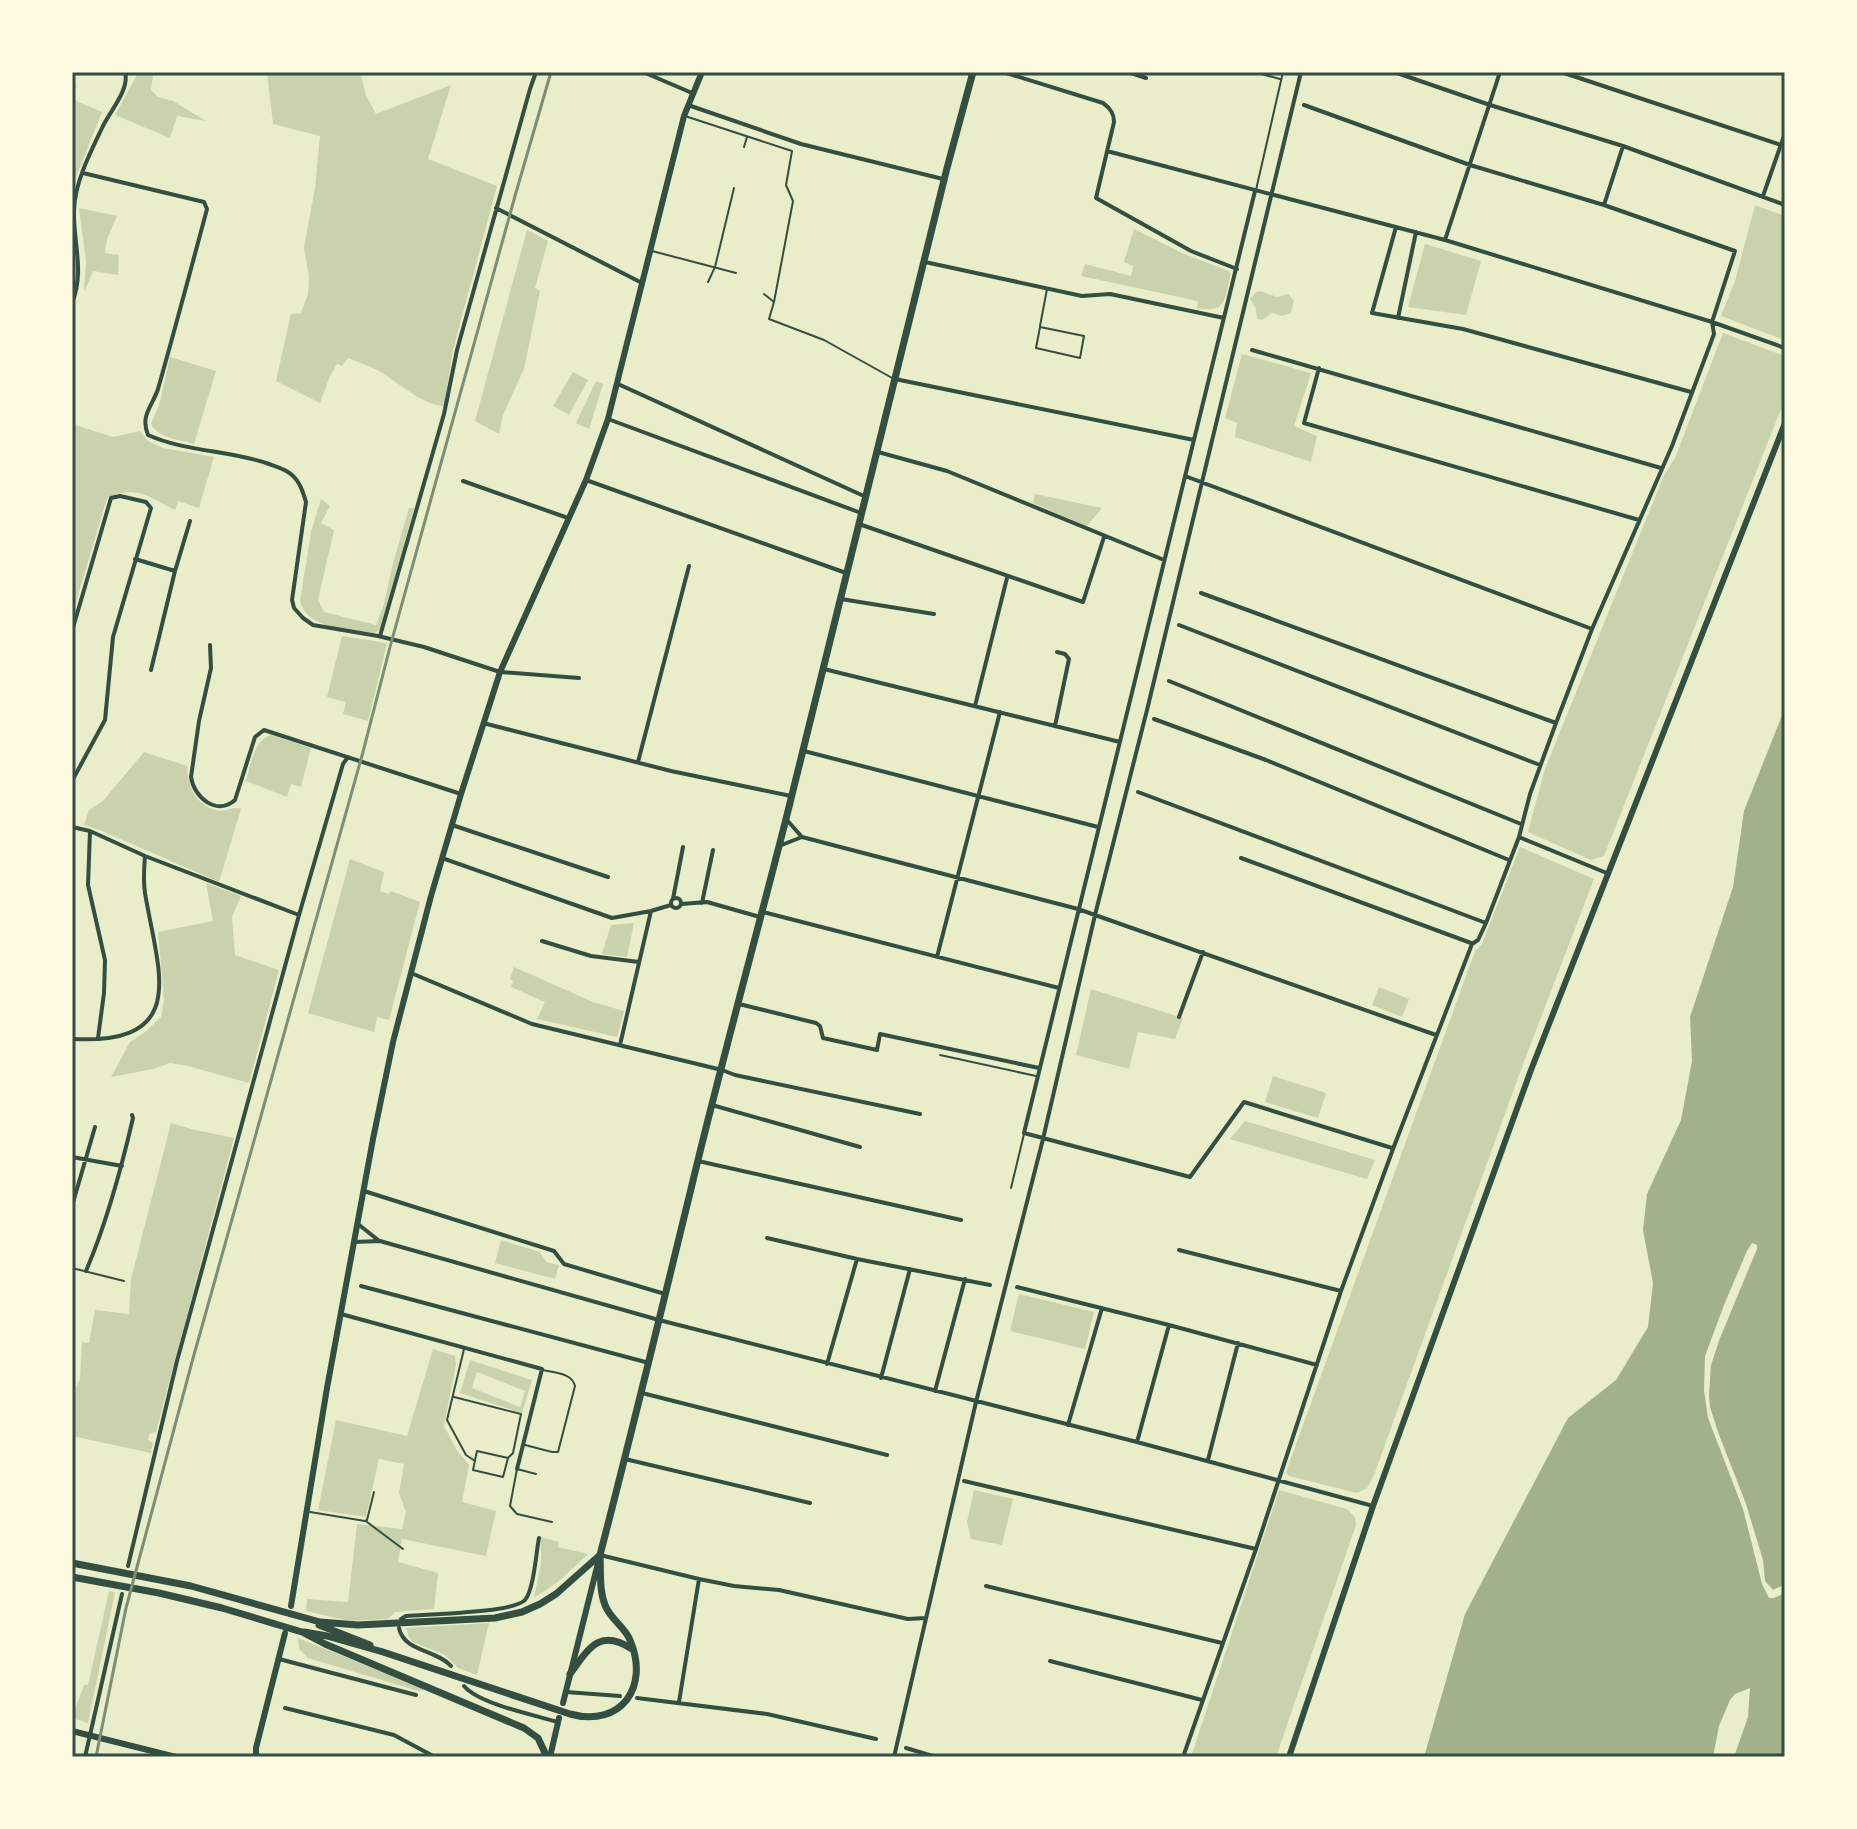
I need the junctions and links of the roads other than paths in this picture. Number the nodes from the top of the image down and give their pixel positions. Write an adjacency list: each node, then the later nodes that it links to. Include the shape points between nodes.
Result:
1 (125, 72): 29 (street, via 125,85)
2 (536, 72): 37 (street)
3 (643, 72): 17 (street)
4 (702, 72): 17 (street)
5 (973, 72): 30 (main road)
6 (1003, 72): 27 (street, via 1109,106 1114,122)
7 (1128, 72): 15 (street)
8 (1254, 72): 16 (lane)
9 (1283, 72): 16 (lane)
10 (1301, 72): 33 (street)
11 (1394, 72): 14 (street)
12 (1500, 72): 20 (street)
13 (1561, 72): 24 (street)
14 (1407, 74): 20 (street)
15 (1146, 78)
16 (1281, 79): 32 (lane)
17 (692, 93): 18 (street)
18 (688, 105): 21 (street); 30 (street, via 801,144)
19 (1304, 105): 28 (street)
20 (1490, 105): 25 (street); 28 (street)
21 (684, 116): 23 (lane); 41 (street)
22 (1785, 133): 24 (street)
23 (747, 136): 26 (lane); 50 (lane, via 792,151 786,185 793,201)
24 (1781, 145): 34 (street)
25 (1623, 146): 34 (street); 35 (street)
26 (744, 147)
27 (1107, 151): 32 (street); 44 (street, via 1096,198 1191,251)
28 (1470, 165): 35 (street); 40 (street)
29 (83, 173): 51 (street, via 74,213 80,269); 90 (street, via 204,202 207,209 144,425 148,435 286,470 306,502 294,608 313,625)
30 (945, 180): 42 (main road)
31 (734, 188): 43 (lane)
32 (1255, 191): 33 (street); 44 (street)
33 (1272, 194): 38 (street); 69 (street)
34 (1763, 196): 36 (street)
35 (1604, 205): 54 (street, via 1735,251)
36 (1785, 205)
37 (496, 208): 47 (street); 90 (street)
38 (1396, 227): 39 (street); 53 (street, via 1372,313)
39 (1416, 232): 40 (street); 53 (street)
40 (1445, 240): 54 (street)
41 (651, 250): 43 (lane); 47 (street)
42 (925, 262): 48 (street); 59 (main road)
43 (715, 267): 45 (lane); 46 (lane)
44 (1237, 269): 52 (street)
45 (736, 273)
46 (708, 282)
47 (642, 283): 60 (street)
48 (1047, 288): 52 (street, via 1082,296 1110,294); 55 (lane)
49 (764, 294): 50 (lane)
50 (774, 302): 59 (lane, via 769,319 824,340)
51 (72, 303)
52 (1224, 318): 64 (street)
53 (1398, 318): 61 (street, via 1463,329)
54 (1712, 322): 56 (street); 61 (street, via 1714,334)
55 (1040, 327): 55 (lane, via 1036,348 1080,358 1084,336)
56 (1785, 348)
57 (1252, 350): 58 (street)
58 (1319, 368): 66 (street); 74 (street, via 1304,423)
59 (895, 379): 64 (street); 65 (main road)
60 (618, 384): 62 (street); 71 (street)
61 (1691, 392): 66 (street)
62 (608, 419): 68 (street); 72 (street)
63 (1785, 423): 129 (street)
64 (1194, 440): 67 (street)
65 (878, 452): 71 (main road); 77 (street, via 947,471)
66 (1662, 468): 74 (street)
67 (1185, 476): 69 (street); 79 (street)
68 (586, 480): 73 (street); 82 (street)
69 (1202, 480): 88 (street); 138 (street)
70 (463, 481): 73 (street)
71 (866, 497): 72 (main road)
72 (862, 513): 76 (main road)
73 (568, 518): 95 (street)
74 (1640, 520): 88 (street)
75 (190, 521): 81 (street)
76 (859, 524): 77 (street, via 1083,602); 82 (main road)
77 (1104, 536): 79 (street)
78 (135, 559): 81 (street); 89 (street, via 151,508 146,502 111,498); 109 (street, via 113,637 105,720)
79 (1164, 560): 104 (street)
80 (689, 566): 107 (street)
81 (175, 571): 94 (street)
82 (846, 573): 85 (main road)
83 (1007, 578): 98 (street)
84 (1201, 593): 102 (street)
85 (840, 599): 86 (street); 93 (main road)
86 (934, 614)
87 (1179, 625): 108 (street)
88 (1592, 629): 102 (street)
89 (72, 631)
90 (380, 636): 95 (street)
91 (210, 645): 106 (street, via 211,668 191,768 192,785 201,797 221,807 235,800 255,737 264,730)
92 (1057, 652): 103 (street, via 1069,659)
93 (823, 669): 98 (street); 105 (main road)
94 (151, 670)
95 (500, 672): 96 (street); 101 (street)
96 (579, 678)
97 (1169, 681): 115 (street)
98 (975, 706): 99 (street)
99 (1000, 712): 103 (street); 113 (street)
100 (1154, 719): 128 (street)
101 (483, 723): 107 (street); 111 (street)
102 (1556, 723): 108 (street)
103 (1055, 726): 104 (street)
104 (1120, 742): 118 (street)
105 (802, 751): 112 (main road); 113 (street)
106 (348, 757): 111 (street); 137 (street)
107 (638, 762): 112 (street)
108 (1540, 765): 115 (street)
109 (72, 781)
110 (1138, 792): 139 (street)
111 (461, 794): 116 (street)
112 (791, 796): 114 (main road)
113 (978, 797): 118 (street); 131 (street)
114 (786, 819): 120 (street); 122 (main road)
115 (1521, 824): 121 (street)
116 (452, 825): 126 (street); 130 (street)
117 (72, 827): 119 (street)
118 (1099, 827): 134 (street)
119 (90, 831): 125 (street); 151 (street, via 88,885 105,960)
120 (802, 837): 122 (street); 131 (street)
121 (1519, 837): 128 (street); 129 (street)
122 (779, 846): 136 (main road)
123 (683, 847): 132 (street)
124 (713, 850): 133 (street)
125 (145, 856): 137 (street); 151 (street, via 144,889 161,979 159,999 142,1026)
126 (442, 858): 135 (street, via 612,918); 145 (street)
127 (1241, 858): 141 (street)
128 (1510, 861): 139 (street)
129 (1609, 874): 218 (street, via 1521,1096)
130 (608, 877)
131 (957, 877): 134 (street); 143 (street)
132 (672, 902): 133 (street); 135 (street)
133 (702, 903): 136 (street)
134 (1078, 909): 138 (street); 146 (street)
135 (651, 911): 144 (street)
136 (760, 914): 143 (street); 147 (main road)
137 (299, 915): 227 (street, via 181,1345)
138 (1095, 915): 142 (street); 162 (street)
139 (1486, 923): 141 (street)
140 (542, 941): 144 (street, via 591,956)
141 (1472, 944): 149 (street)
142 (1203, 952): 148 (street); 149 (street)
143 (937, 957): 146 (street)
144 (639, 962): 152 (street)
145 (411, 973): 152 (street, via 532,1024); 170 (street)
146 (1059, 988): 154 (street)
147 (739, 1004): 154 (street, via 816,1023 823,1038 847,1044 877,1050 880,1034); 155 (main road)
148 (1179, 1017)
149 (1436, 1035): 164 (street)
150 (72, 1039): 151 (street)
151 (98, 1039)
152 (620, 1045): 155 (street)
153 (940, 1055): 156 (lane)
154 (1039, 1068): 156 (street)
155 (722, 1070): 157 (main road); 158 (street)
156 (1037, 1076): 161 (street)
157 (712, 1105): 163 (street); 167 (main road)
158 (920, 1114)
159 (132, 1115): 168 (street)
160 (95, 1127): 166 (street)
161 (1024, 1133): 162 (street); 169 (lane)
162 (1043, 1139): 164 (street, via 1190,1177 1244,1102); 203 (street)
163 (860, 1147)
164 (1393, 1149): 187 (street)
165 (72, 1157): 166 (street)
166 (86, 1159): 168 (street); 171 (street)
167 (698, 1161): 172 (street); 188 (main road)
168 (122, 1166): 181 (street)
169 (1011, 1188)
170 (364, 1191): 173 (street); 188 (street, via 554,1251 564,1264)
171 (72, 1206)
172 (961, 1220)
173 (358, 1224): 175 (street); 176 (street)
174 (767, 1238): 178 (street)
175 (380, 1241): 176 (street); 191 (street)
176 (354, 1242): 190 (street)
177 (1179, 1250): 187 (street)
178 (857, 1259): 180 (street); 196 (street)
179 (72, 1268): 181 (lane)
180 (910, 1269): 182 (street); 199 (street)
181 (86, 1271): 183 (lane)
182 (965, 1279): 184 (street); 200 (street)
183 (124, 1281)
184 (990, 1285)
185 (361, 1286): 195 (street)
186 (1017, 1287): 189 (street)
187 (1341, 1291): 197 (street)
188 (666, 1295): 191 (main road)
189 (1102, 1308): 192 (street); 204 (street)
190 (341, 1314): 194 (street); 219 (street)
191 (659, 1320): 195 (main road); 196 (street)
192 (1169, 1325): 193 (street); 205 (street)
193 (1238, 1343): 197 (street); 210 (street)
194 (464, 1348): 198 (street); 202 (lane)
195 (649, 1363): 201 (main road)
196 (827, 1364): 199 (street)
197 (1317, 1365): 214 (street)
198 (542, 1369): 206 (street); 206 (lane, via 569,1376 575,1386 558,1452)
199 (881, 1378): 200 (street)
200 (935, 1391): 203 (street)
201 (642, 1393): 207 (street); 209 (main road)
202 (453, 1397): 208 (lane, via 521,1414); 211 (lane, via 447,1420 466,1455)
203 (976, 1402): 204 (street); 233 (street)
204 (1068, 1425): 205 (street)
205 (1137, 1442): 210 (street)
206 (523, 1445): 212 (street)
207 (887, 1455)
208 (508, 1458): 211 (lane, via 479,1450); 211 (lane, via 502,1477 475,1470)
209 (625, 1459): 217 (street); 225 (main road)
210 (1208, 1460): 214 (street)
211 (475, 1461)
212 (517, 1469): 213 (lane); 221 (lane, via 511,1509)
213 (536, 1474)
214 (1279, 1479): 218 (street); 224 (street)
215 (964, 1481): 224 (street)
216 (374, 1492): 220 (lane)
217 (810, 1503)
218 (1373, 1506): 266 (street)
219 (305, 1511): 220 (lane); 232 (street)
220 (366, 1521): 223 (lane)
221 (552, 1522)
222 (539, 1538): 234 (street, via 530,1590 520,1604)
223 (403, 1549)
224 (1256, 1549): 239 (street)
225 (600, 1555): 229 (street); 238 (main road, via 548,1600 515,1614); 240 (main road, via 603,1601); 244 (street)
226 (72, 1563): 238 (main road, via 250,1601)
227 (128, 1566)
228 (72, 1577): 236 (main road, via 183,1598)
229 (699, 1579): 233 (street); 251 (street)
230 (986, 1586): 239 (street)
231 (122, 1594): 258 (street)
232 (291, 1606)
233 (925, 1618): 263 (street)
234 (401, 1619)
235 (399, 1628): 243 (street, via 408,1644)
236 (302, 1632): 238 (main road); 262 (main road, via 524,1728 538,1738)
237 (285, 1633): 241 (street)
238 (343, 1633): 240 (main road, via 383,1652 575,1715 596,1717 621,1706 636,1684)
239 (1222, 1643): 250 (street)
240 (632, 1649): 244 (main road, via 615,1640 599,1641)
241 (278, 1659): 247 (street); 260 (street)
242 (1050, 1661): 250 (street)
243 (451, 1666)
244 (570, 1674): 246 (street)
245 (464, 1686): 254 (street, via 485,1700)
246 (566, 1692): 248 (street); 252 (street)
247 (416, 1695)
248 (620, 1696)
249 (637, 1698): 251 (street)
250 (1203, 1700): 265 (street)
251 (679, 1702): 256 (street, via 780,1716)
252 (563, 1703)
253 (285, 1708): 261 (street, via 394,1735)
254 (558, 1720): 262 (street)
255 (72, 1731): 259 (street)
256 (876, 1739)
257 (906, 1748): 264 (street)
258 (85, 1757)
259 (176, 1757)
260 (254, 1757)
261 (435, 1757)
262 (548, 1757)
263 (894, 1757)
264 (936, 1757)
265 (1183, 1757)
266 (1289, 1757)

